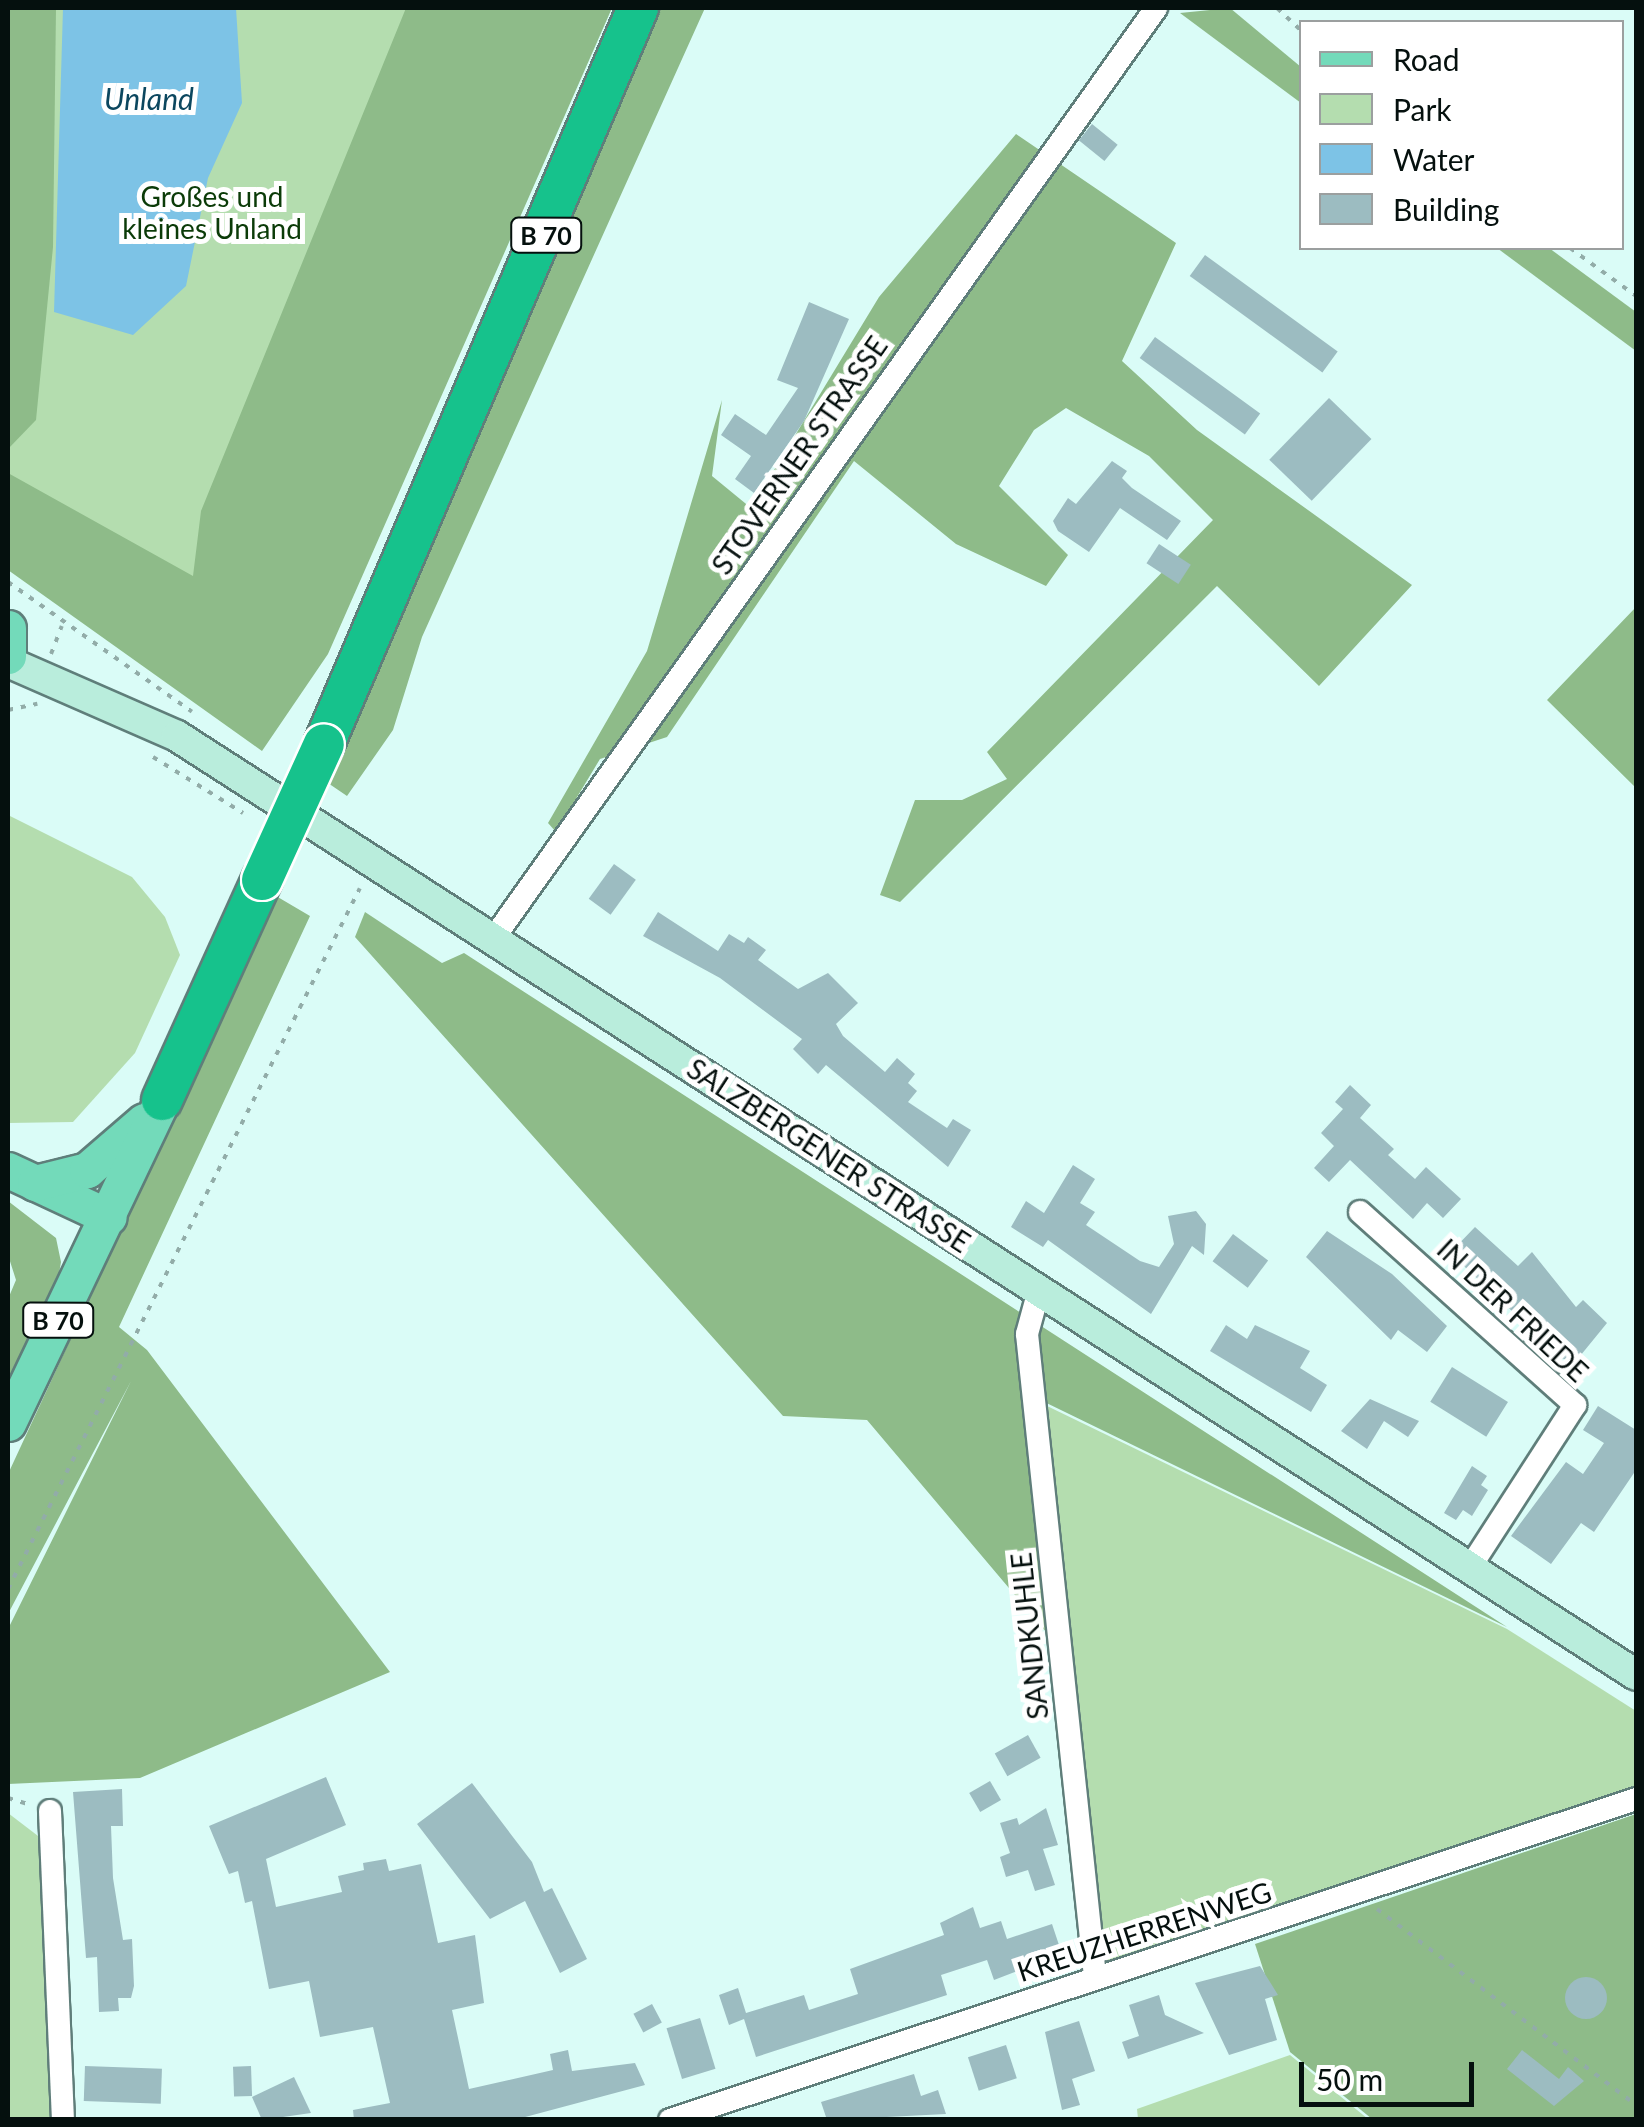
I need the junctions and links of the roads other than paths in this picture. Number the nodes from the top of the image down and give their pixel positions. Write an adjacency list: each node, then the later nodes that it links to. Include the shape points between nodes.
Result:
1 (638, 8): 6 (highway, B 70, bridge, via 324,744)
2 (1156, 8): 5 (street, STOVERNER STRASSE)
3 (8, 628): 4 (main road)
4 (8, 659): 5 (main road, SALZBERGENER STRASSE, via 177,736)
5 (493, 938): 10 (main road, SALZBERGENER STRASSE)
6 (162, 1100): 7 (main road, B 70, via 88,1170); 9 (main road, B 70)
7 (21, 1176): 9 (main road)
8 (1360, 1212): 12 (street, IN DER FRIEDE, via 1575,1405)
9 (108, 1217): 11 (main road, B 70)
10 (1039, 1290): 12 (main road, SALZBERGENER STRASSE); 16 (street, SANDKUHLE, via 1027,1334)
11 (8, 1423)
12 (1471, 1566): 13 (main road, SALZBERGENER STRASSE)
13 (1636, 1675)
14 (1636, 1799): 16 (street, KREUZHERRENWEG)
15 (50, 1811): 17 (street)
16 (1096, 1977): 18 (street, KREUZHERRENWEG)
17 (63, 2120)
18 (670, 2120)

